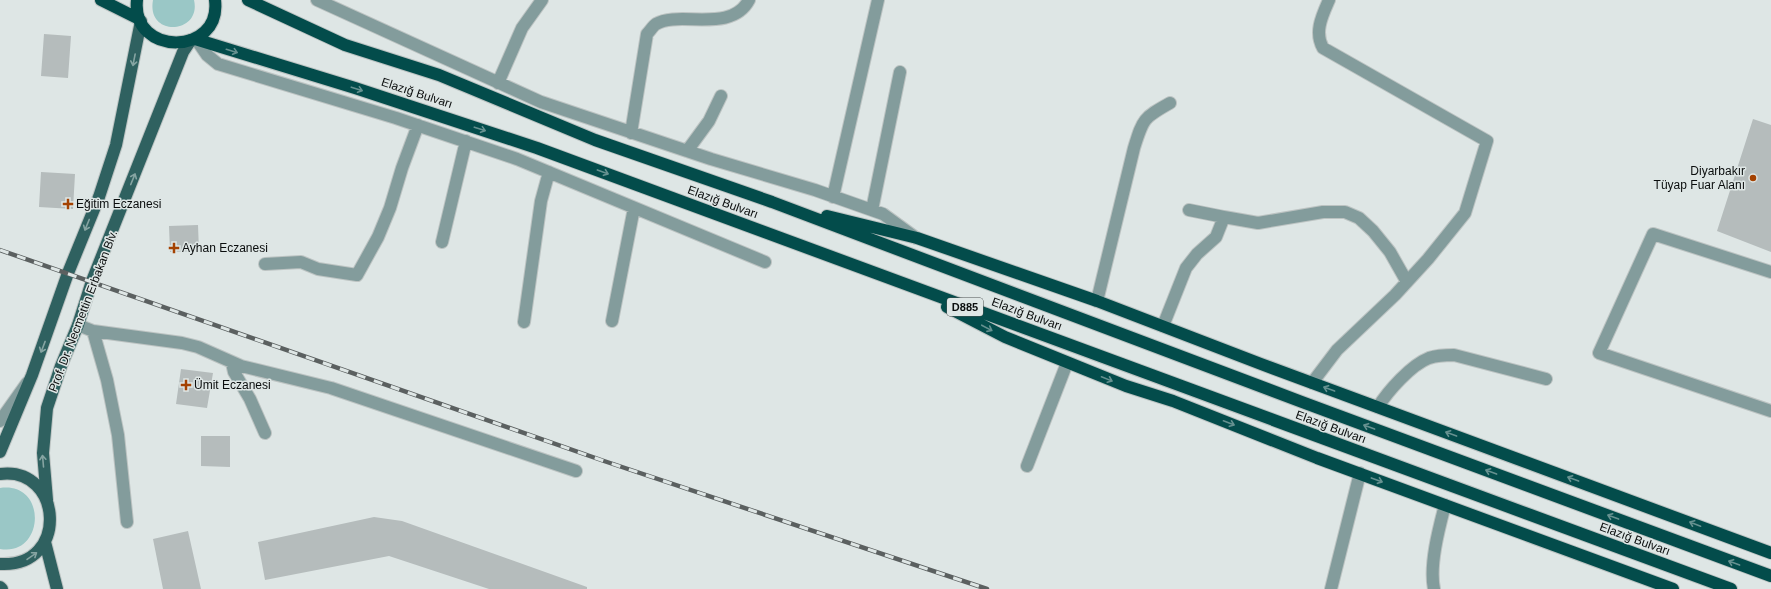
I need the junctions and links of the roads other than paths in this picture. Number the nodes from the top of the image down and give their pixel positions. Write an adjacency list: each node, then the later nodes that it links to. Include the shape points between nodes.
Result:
1 (101, 0): 10 (highway)
2 (138, 0): 10 (highway)
3 (215, 0): 11 (highway, via 213,19 206,30)
4 (248, 0): 22 (highway, Elazığ Bulvarı / D885, via 345,45 439,75 595,140)
5 (317, 0): 13 (street)
6 (542, 0): 13 (street, via 522,28)
7 (749, 0): 17 (street, via 747,5 733,15 704,21 672,20 656,24 647,34)
8 (878, 0): 21 (street)
9 (1330, 0): 32 (street, via 1318,29 1318,40 1323,48 1487,140 1465,213)
10 (140, 20): 11 (highway, via 146,30 169,43 183,43); 42 (main road, Prof. Dr. Necmettin Erbakan Blv., one-way to 42, via 116,145)
11 (194, 39): 16 (street, via 207,56 218,64); 33 (highway, Elazığ Bulvarı / D885, one-way to 33, via 355,88 537,148); 37 (main road, Prof. Dr. Necmettin Erbakan Blv., one-way to 11, via 92,281 183,52)
12 (900, 72): 24 (street)
13 (498, 83): 17 (street, via 541,102)
14 (721, 96): 19 (street, via 709,121)
15 (1170, 103): 34 (street, via 1150,114 1141,126)
16 (418, 125): 18 (street); 30 (street, via 390,208 378,237 357,275 318,269 301,262)
17 (631, 133): 19 (street)
18 (466, 141): 20 (street); 28 (street)
19 (687, 151): 21 (street)
20 (548, 172): 23 (street); 35 (street, via 541,201)
21 (833, 197): 24 (street)
22 (772, 202): 27 (highway); 60 (highway, Elazığ Bulvarı / D885, one-way to 22, via 1294,400)
23 (634, 208): 29 (street); 36 (street)
24 (872, 210): 27 (street, via 883,214)
25 (1189, 210): 26 (street)
26 (1224, 217): 32 (street, via 1258,223 1323,212 1345,212 1359,218 1373,231 1390,252); 38 (street, via 1216,237 1186,268)
27 (917, 238): 34 (highway)
28 (442, 242)
29 (765, 262)
30 (265, 264)
31 (1771, 272): 46 (street, via 1653,234 1599,353)
32 (1407, 282): 44 (street, via 1337,350)
33 (903, 284): 41 (highway, one-way to 41, via 1005,337); 65 (highway, Elazığ Bulvarı / D885)
34 (1097, 301): 38 (highway)
35 (524, 322)
36 (612, 322)
37 (78, 325): 39 (street); 54 (main road, Prof. Dr. Necmettin Erbakan Blv., one-way to 37, via 43,453 47,408)
38 (1163, 326): 44 (highway)
39 (93, 331): 40 (street, via 182,343); 56 (street, via 107,380 118,435)
40 (232, 362): 48 (street, via 234,372 250,399); 51 (street, via 331,388)
41 (1067, 363): 50 (street); 52 (highway, one-way to 52)
42 (32, 375): 47 (street); 49 (main road, Prof. Dr. Necmettin Erbakan Blv.)
43 (1546, 379): 45 (street, via 1442,355 1428,358 1415,367 1386,394)
44 (1312, 383): 45 (highway, one-way to 44)
45 (1378, 407): 58 (highway, one-way to 45)
46 (1771, 411)
47 (0, 421)
48 (265, 433)
49 (0, 452)
50 (1028, 466)
51 (576, 471)
52 (1360, 473): 55 (highway, one-way to 55); 62 (street)
53 (0, 474): 54 (main road, via 16,475 29,480)
54 (47, 500): 57 (main road, Prof. Dr. Necmettin Erbakan Blv., via 51,514)
55 (1445, 505): 63 (street, via 1437,532); 64 (highway)
56 (127, 522)
57 (45, 542): 59 (main road, one-way to 57, via 10,565 24,561 36,553); 61 (main road)
58 (1771, 553)
59 (0, 564)
60 (1771, 576)
61 (57, 589)
62 (1332, 589)
63 (1434, 589)
64 (1673, 589)
65 (1731, 589)

